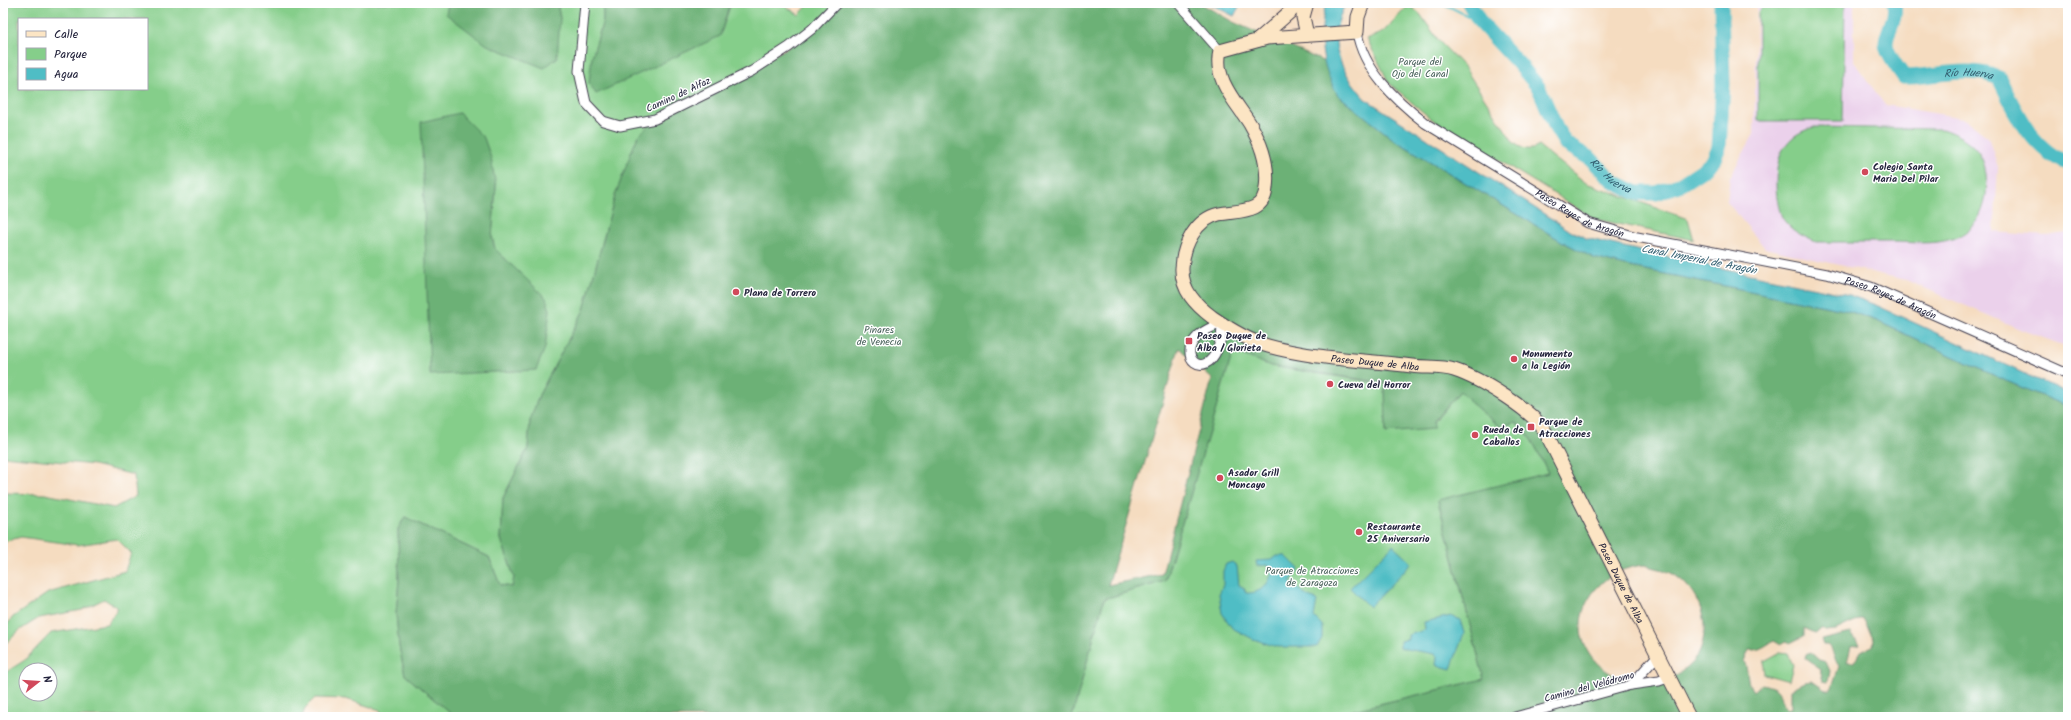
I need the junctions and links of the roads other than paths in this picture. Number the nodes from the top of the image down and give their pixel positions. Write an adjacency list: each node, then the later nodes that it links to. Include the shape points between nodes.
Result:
1 (585, 3): 2 (street, Camino de Alfaz, via 579,71 586,103 603,121 620,126 655,119 752,71 812,30)
2 (837, 3)
3 (1178, 3): 10 (street)
4 (1300, 3): 9 (street)
5 (1307, 3): 8 (street, via 1303,17)
6 (1363, 3): 7 (street, Paseo Reyes de Aragón, via 1358,17)
7 (1357, 32): 8 (street); 14 (street, Paseo Reyes de Aragón, via 1363,53 1379,78 1411,112 1588,223 1638,237 1827,274 1871,287)
8 (1311, 35): 9 (street)
9 (1258, 40): 10 (street)
10 (1220, 51): 11 (street, Paseo Duque de Alba, via 1218,66 1223,82 1256,135 1267,180 1266,190 1259,205 1245,211 1210,217 1197,228 1186,247 1182,268 1186,289 1198,305)
11 (1221, 323): 12 (street, Paseo Duque de Alba); 13 (street); 13 (street, via 1195,338 1189,353 1191,359 1199,364 1210,362)
12 (1237, 332): 13 (street); 15 (street, Paseo Duque de Alba, via 1267,346 1301,353 1452,370 1486,386 1534,417 1546,433)
13 (1222, 339)
14 (2068, 374)
15 (1658, 656): 16 (street, Paseo Duque de Alba); 17 (street)
16 (1668, 678): 17 (street, Camino del Velódromo); 19 (street, Paseo Duque de Alba)
17 (1631, 685): 18 (street, Camino del Velódromo)
18 (1515, 717)
19 (1689, 717)

